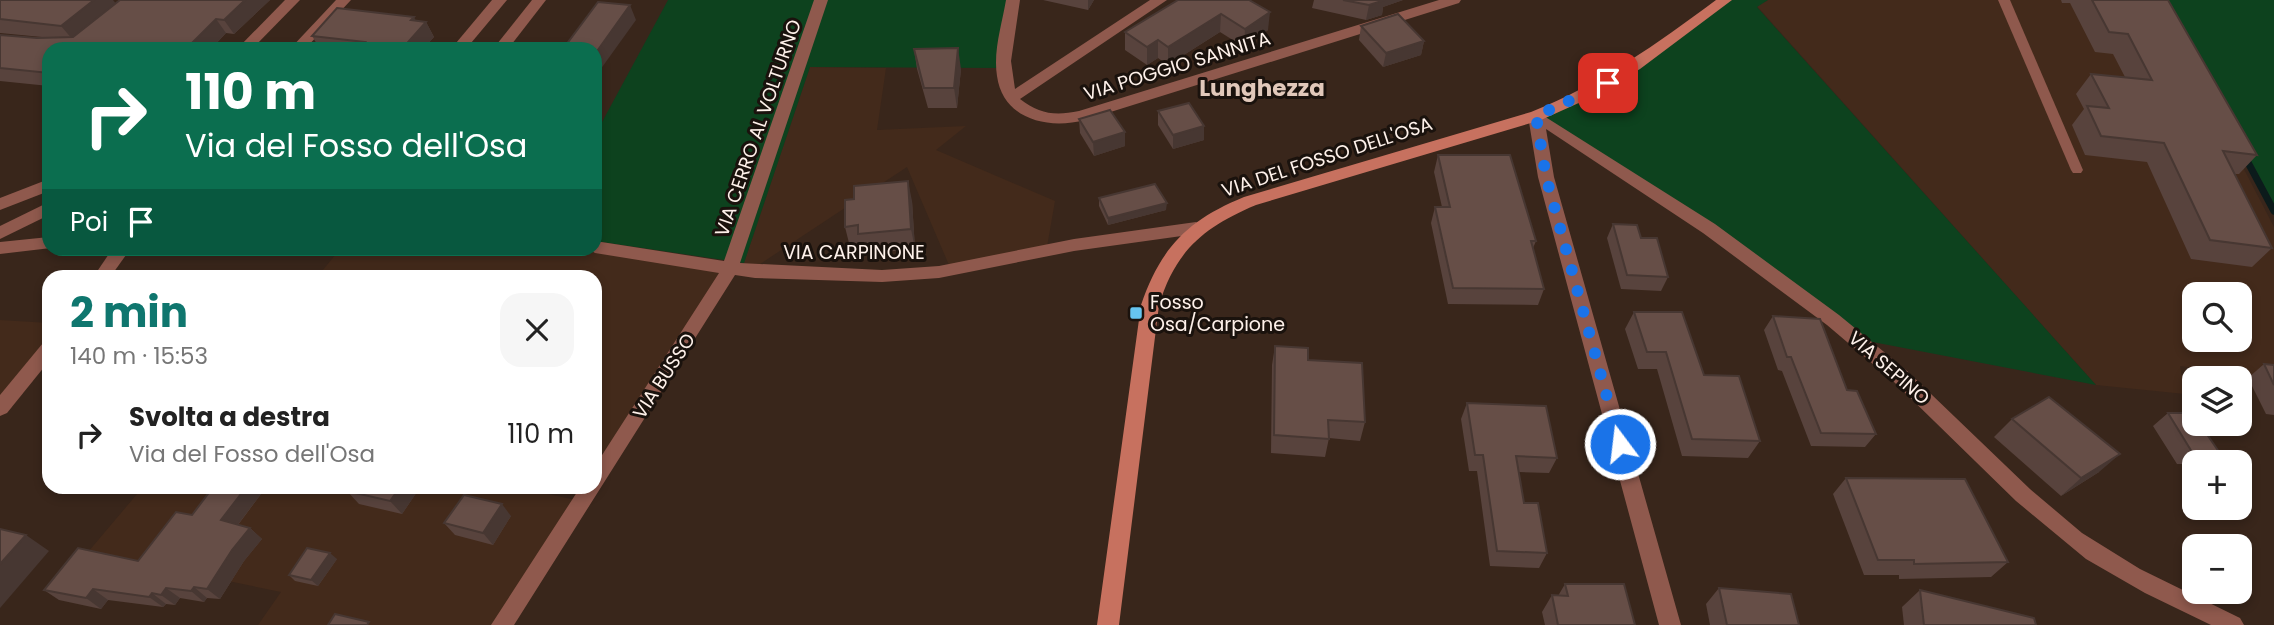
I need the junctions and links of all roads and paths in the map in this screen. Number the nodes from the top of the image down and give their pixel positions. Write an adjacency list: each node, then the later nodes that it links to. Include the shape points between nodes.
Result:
1 (293, 0): 11 (street)
2 (344, 0): 12 (street)
3 (499, 0): 13 (street)
4 (539, 0): 14 (street)
5 (821, 0): 26 (street, VIA CERRO AL VOLTURNO)
6 (1013, 0): 15 (street, via 1003,72)
7 (1160, 0): 15 (street)
8 (1454, 0): 15 (street, VIA POGGIO SANNITA, via 1074,117 1034,116)
9 (1725, 0): 16 (street, VIA DEL FOSSO DELL'OSA, via 1620,76)
10 (2004, 0): 17 (lane)
11 (251, 42)
12 (304, 42)
13 (464, 42)
14 (506, 42)
15 (1011, 98)
16 (1536, 116): 21 (street, VIA DEL FOSSO DELL'OSA, via 1250,201); 33 (street, via 1550,193); 34 (street, VIA SEPINO, via 1704,223 1814,304 1892,369 2076,540 2140,580)
17 (2077, 170)
18 (42, 189): 19 (street)
19 (0, 204)
20 (42, 212): 22 (street)
21 (1196, 228): 26 (street, VIA CARPINONE, via 1074,245 924,274 807,275); 32 (street, VIA DEL FOSSO DELL'OSA, via 1165,267 1150,305)
22 (0, 233)
23 (42, 244): 24 (street)
24 (0, 248)
25 (602, 248): 26 (street, VIA CARPINONE)
26 (730, 269): 29 (street, VIA BUSSO)
27 (42, 357): 28 (street)
28 (0, 408)
29 (602, 472)
30 (587, 494): 31 (street, VIA BUSSO)
31 (502, 625)
32 (1108, 625)
33 (1670, 625)
34 (2233, 625)

